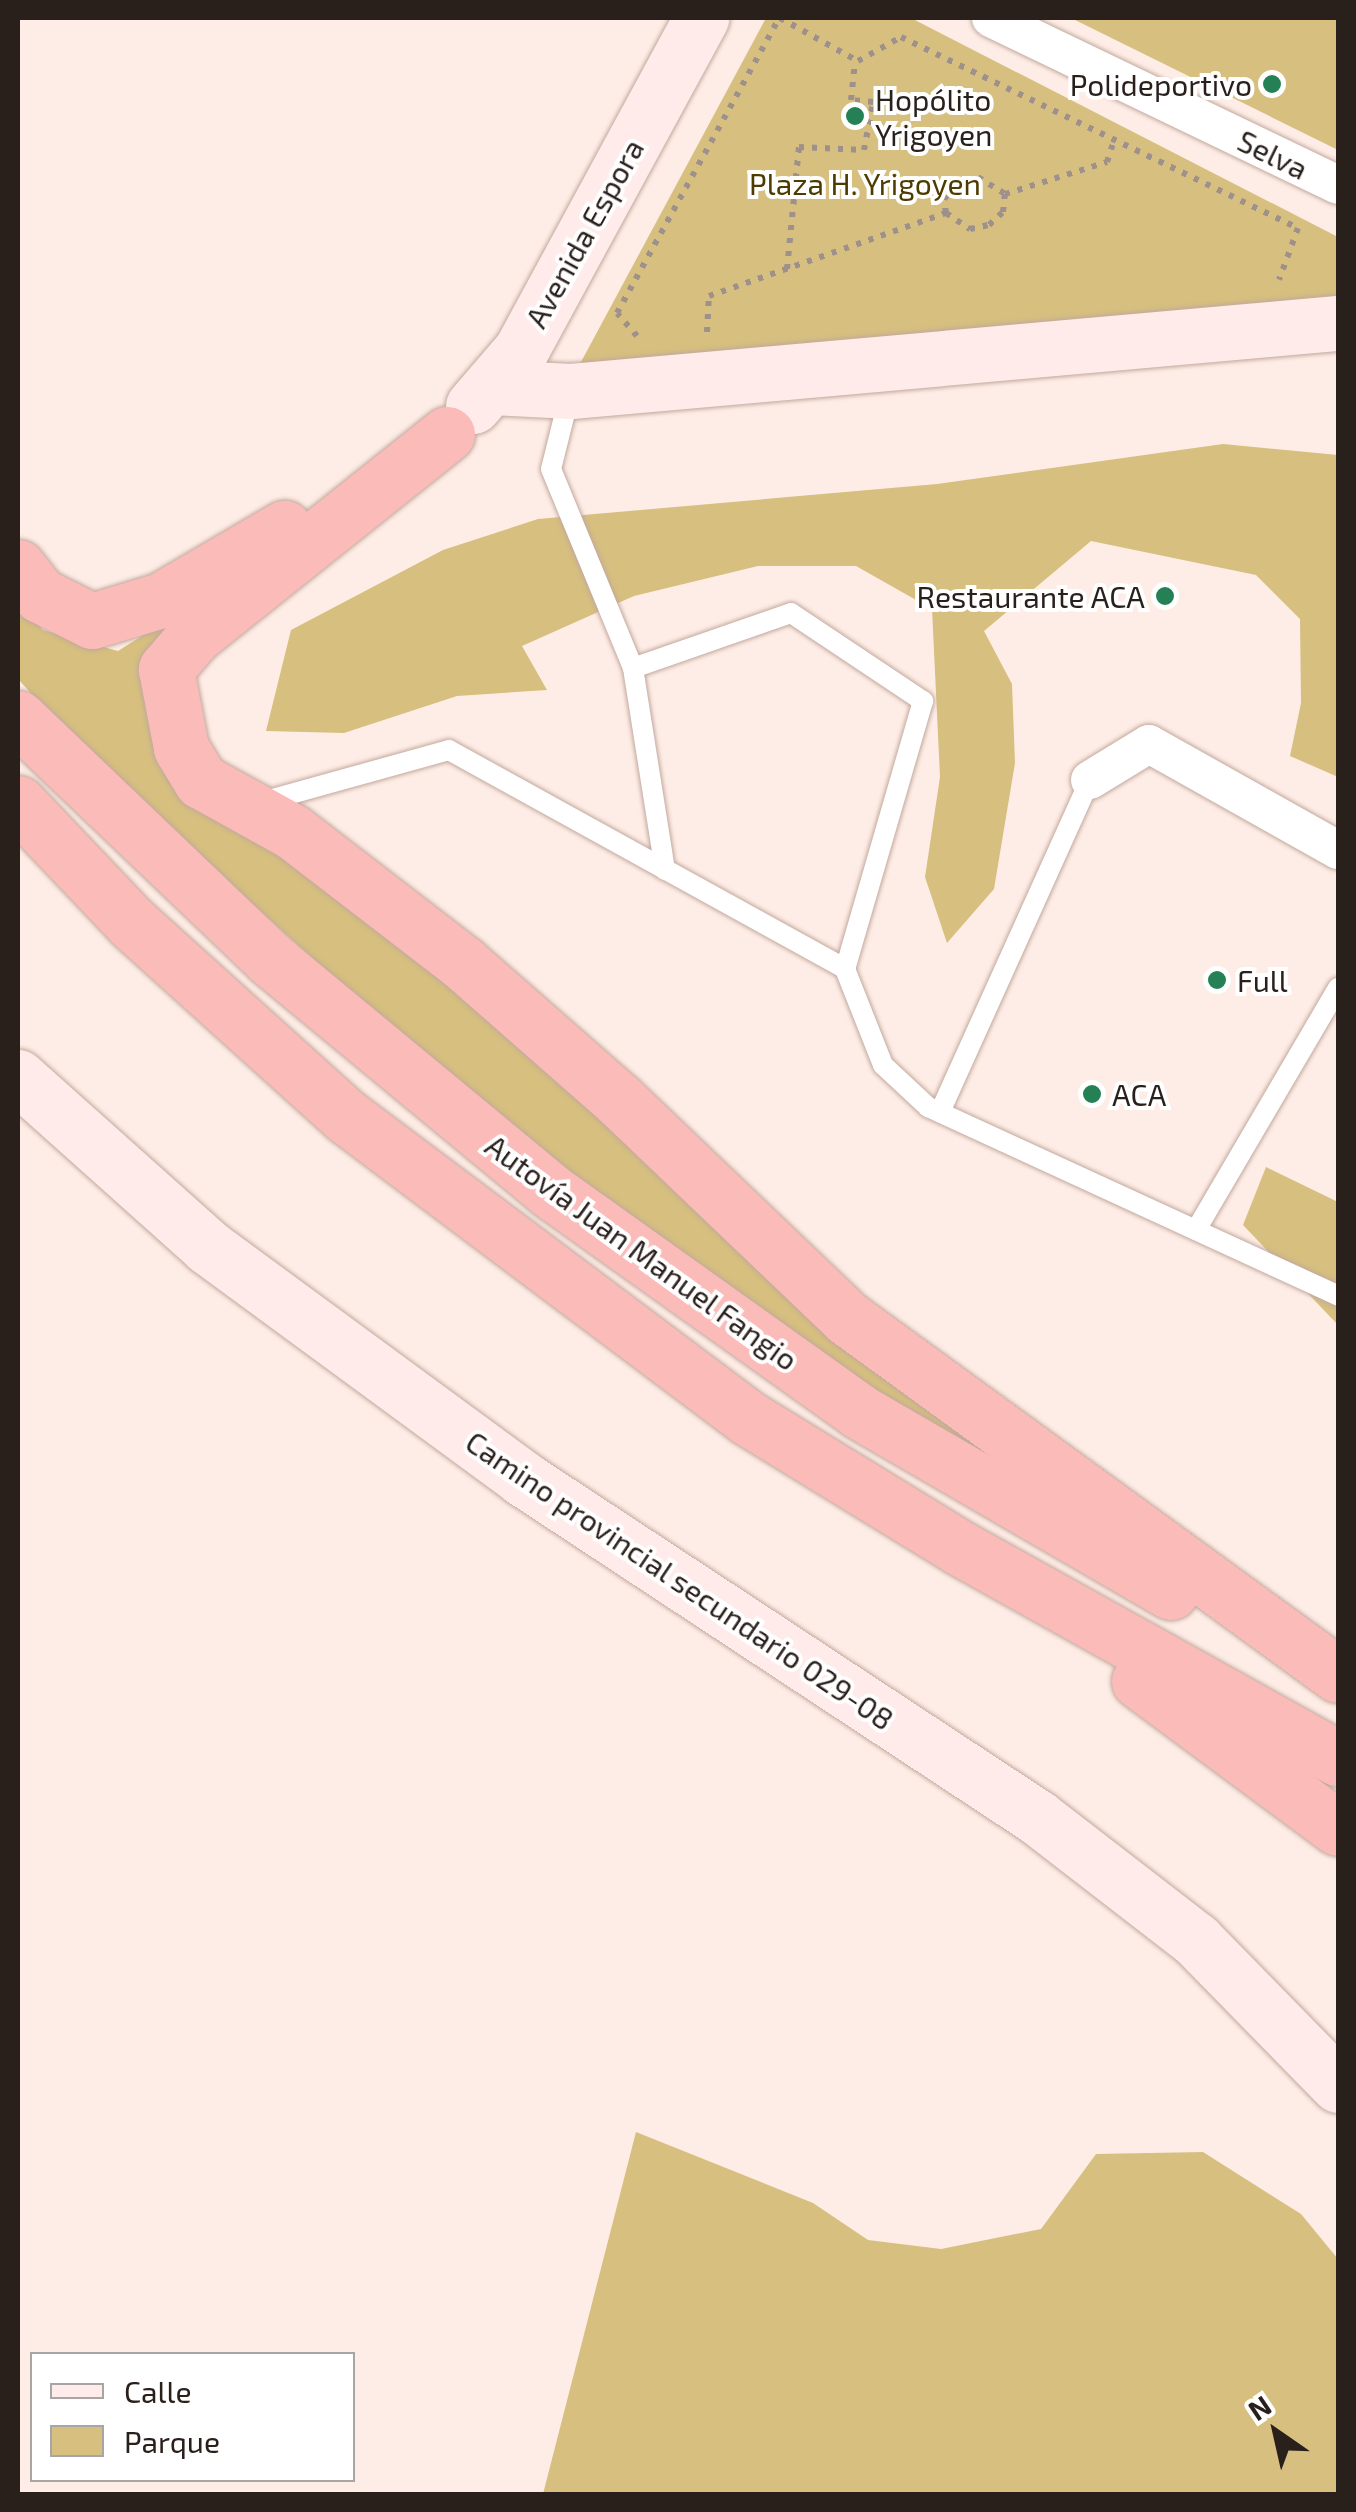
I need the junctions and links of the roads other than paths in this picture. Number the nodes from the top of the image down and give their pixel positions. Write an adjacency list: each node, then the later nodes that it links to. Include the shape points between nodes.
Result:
1 (702, 18): 5 (street, Avenida Espora, via 521,350)
2 (992, 18): 3 (street, Selva)
3 (1338, 186)
4 (1338, 323): 6 (street)
5 (492, 387): 6 (street); 7 (street, Avenida Espora)
6 (571, 391): 9 (lane, via 551,469)
7 (447, 434): 8 (highway, via 126,614 92,621 72,614 40,595); 13 (highway, via 195,634 166,669 182,748 201,781)
8 (18, 567)
9 (633, 668): 15 (lane); 16 (lane, via 792,612 923,702)
10 (18, 718): 24 (highway, Autovía Juan Manuel Fangio, via 256,946 550,1190 860,1412)
11 (1090, 780): 14 (street, via 1149,744); 19 (lane)
12 (18, 803): 22 (highway, via 132,924 347,1118 748,1418)
13 (245, 807): 15 (lane, via 449,750); 23 (highway, via 292,832 463,963 847,1318)
14 (1338, 850)
15 (665, 870): 16 (lane)
16 (845, 969): 19 (lane, via 884,1064)
17 (1338, 988): 20 (lane)
18 (18, 1077): 27 (street, Camino provincial secundario 029-08, via 208,1247 522,1478 1037,1817 1196,1940)
19 (940, 1112): 20 (lane)
20 (1196, 1230): 21 (lane)
21 (1338, 1296)
22 (960, 1548): 25 (highway); 26 (highway)
23 (1338, 1675)
24 (1338, 1688)
25 (1338, 1758)
26 (1338, 1828)
27 (1338, 2085)

